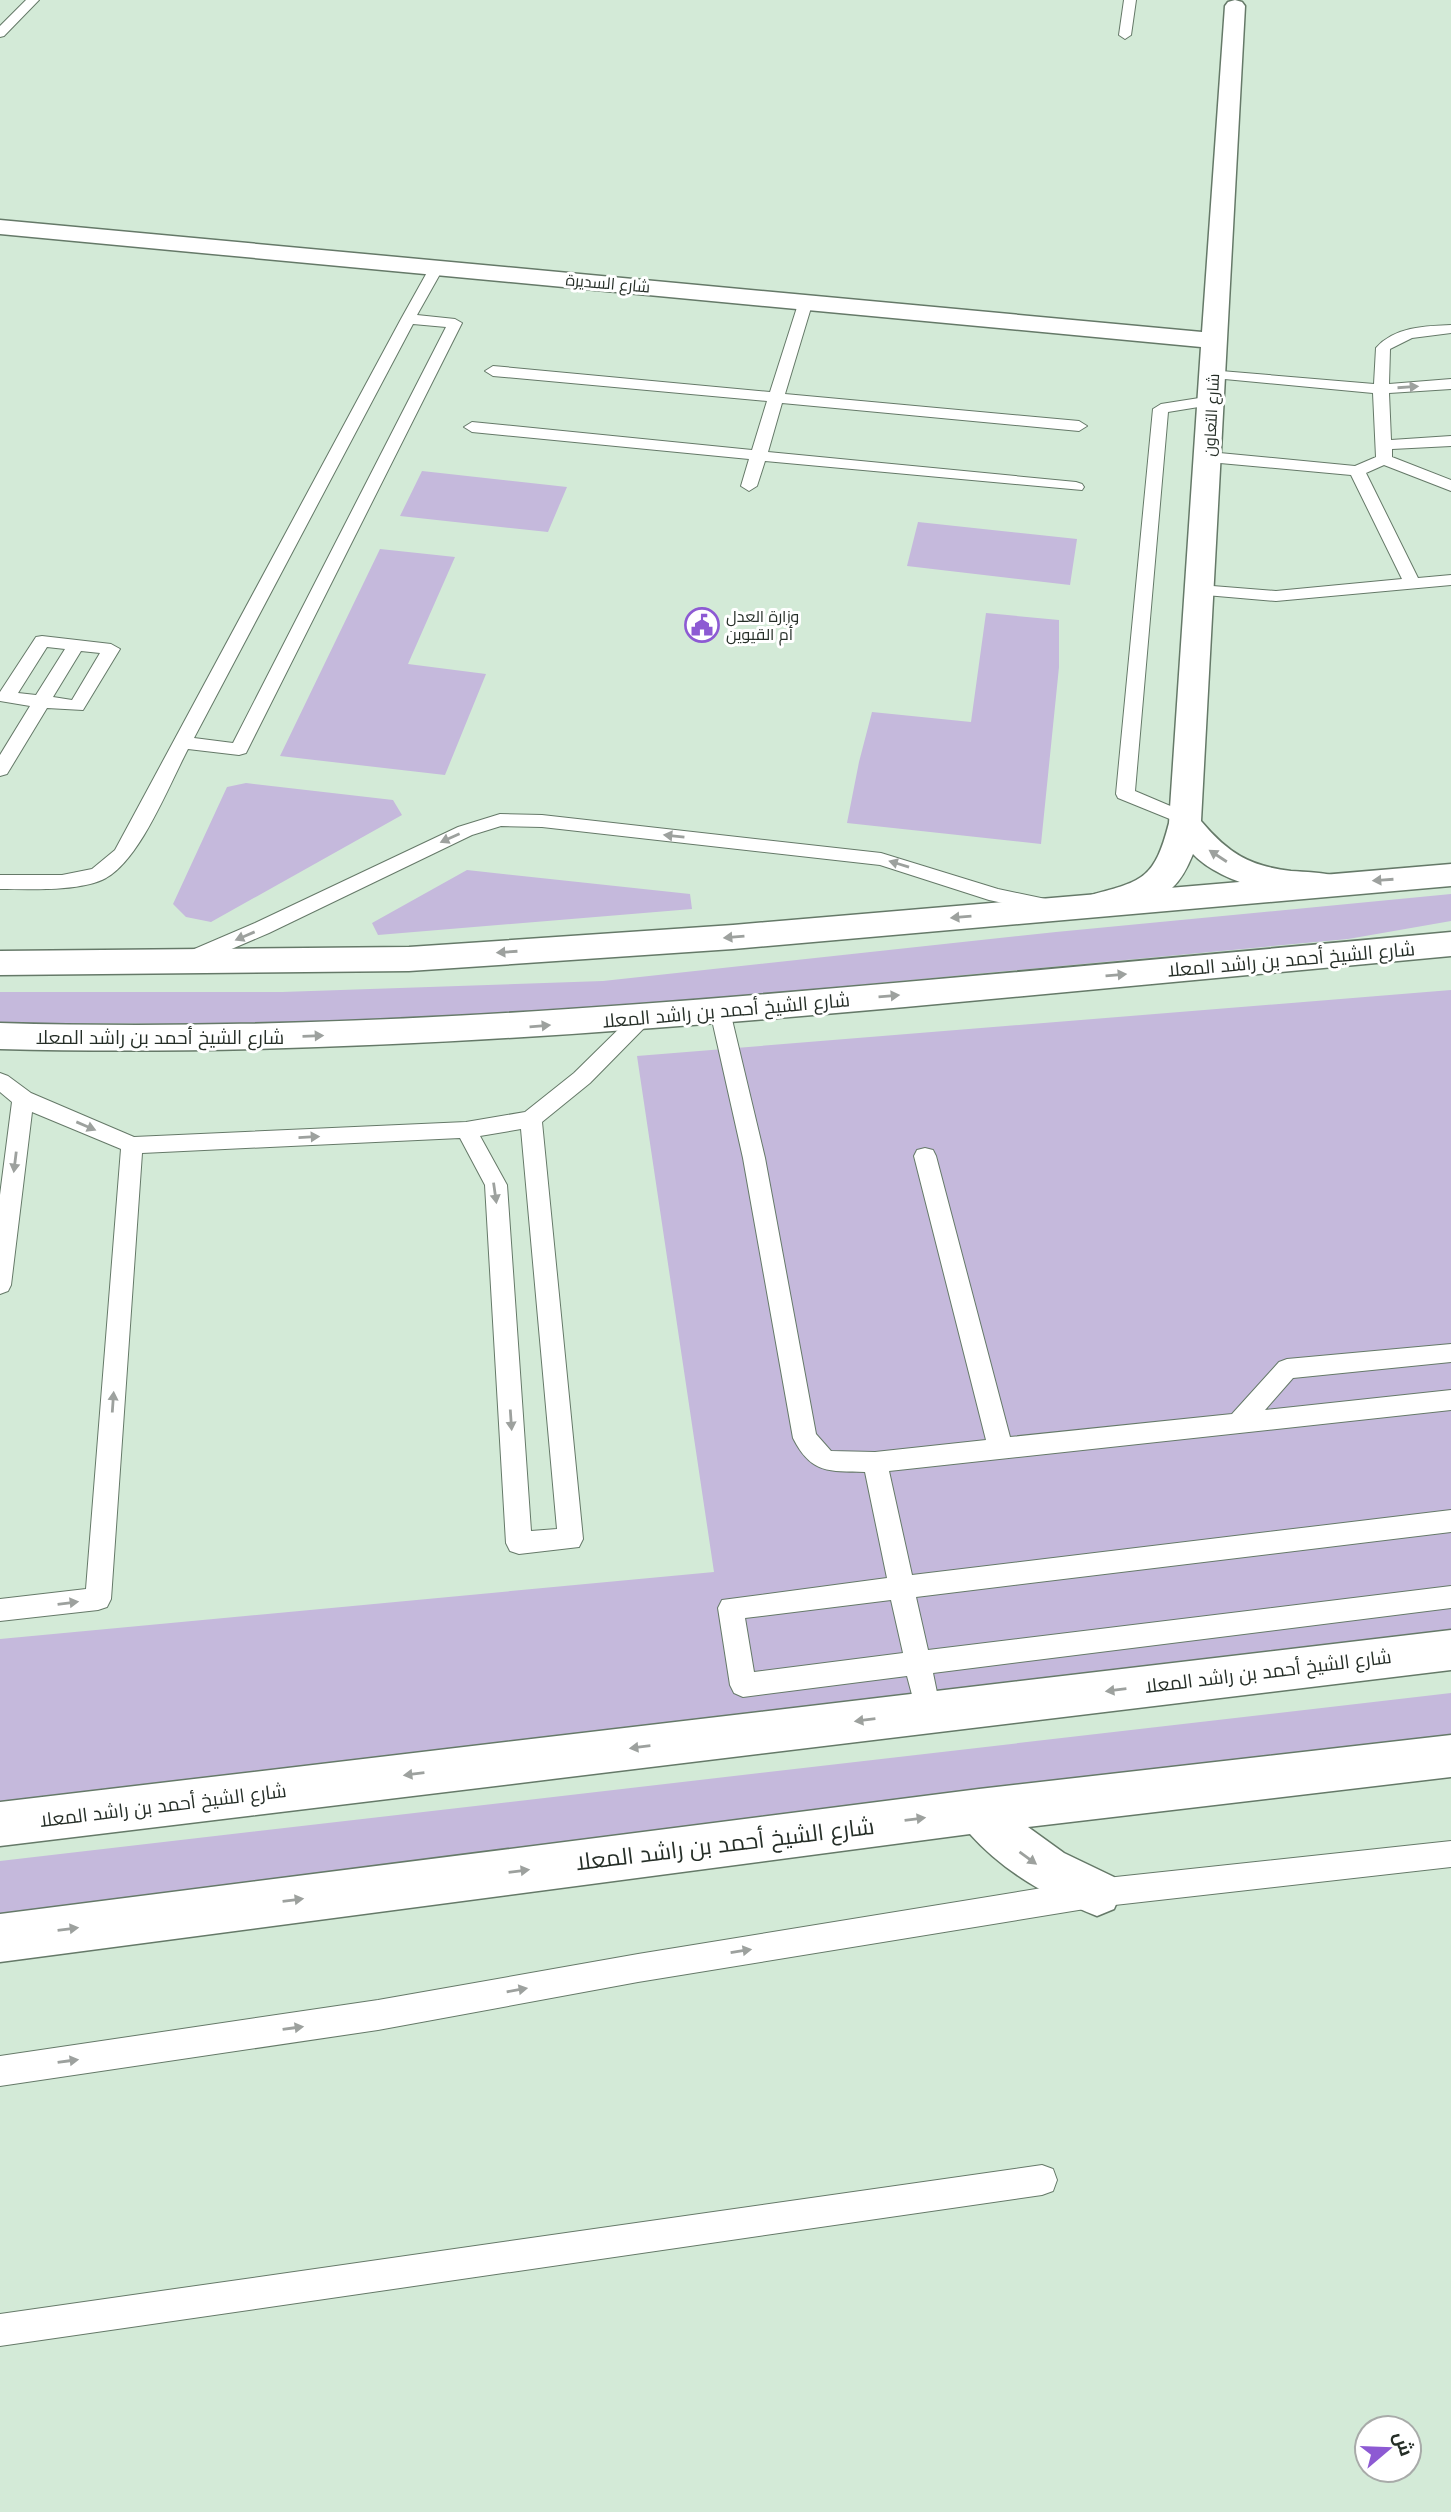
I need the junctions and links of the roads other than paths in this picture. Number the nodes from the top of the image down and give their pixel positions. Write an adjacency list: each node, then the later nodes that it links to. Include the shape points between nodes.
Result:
1 (33, 0): 4 (lane)
2 (1130, 0): 5 (lane)
3 (1236, 2): 11 (street, شارع التعاون)
4 (0, 33)
5 (1125, 34)
6 (0, 227): 7 (street, شارع السديرة)
7 (437, 267): 8 (street, شارع السديرة); 9 (lane)
8 (806, 301): 11 (street, شارع السديرة); 16 (lane)
9 (408, 318): 33 (lane); 33 (lane, via 455,323 239,750)
10 (1451, 329): 15 (lane, via 1393,338 1383,348)
11 (1216, 341): 13 (street, شارع التعاون)
12 (493, 372): 16 (lane)
13 (1214, 373): 15 (lane); 17 (street, شارع التعاون)
14 (1451, 384): 15 (lane, one-way to 14)
15 (1381, 389): 21 (lane)
16 (775, 399): 18 (lane); 22 (lane)
17 (1212, 401): 23 (street, شارع التعاون); 35 (lane, via 1161,409 1125,794)
18 (1079, 426)
19 (472, 427): 22 (lane)
20 (1451, 441): 21 (lane)
21 (1384, 452): 24 (lane); 26 (lane)
22 (759, 457): 25 (lane); 27 (lane)
23 (1209, 457): 24 (lane); 30 (street, شارع التعاون)
24 (1357, 471): 29 (lane)
25 (749, 486)
26 (1451, 486)
27 (1076, 487)
28 (1451, 580): 29 (lane)
29 (1413, 584): 30 (lane, via 1276,596)
30 (1200, 590): 35 (street, شارع التعاون)
31 (76, 645): 32 (lane); 32 (lane, via 42,641 6,697); 32 (lane, via 111,649 77,705)
32 (41, 701): 34 (lane)
33 (181, 742): 37 (lane, via 122,854 98,874 62,882)
34 (0, 770)
35 (1186, 822): 38 (street, one-way to 35, via 1281,882 1243,871 1211,853); 39 (street, شارع التعاون, via 1178,858 1164,879 1146,891)
36 (1451, 875): 38 (street, one-way to 38)
37 (0, 881)
38 (1329, 885): 39 (street)
39 (1093, 905): 40 (street)
40 (1059, 908): 44 (street, one-way to 44, via 733,937 409,958); 44 (lane, one-way to 44, via 996,895 881,859 500,820 465,831)
41 (1451, 935): 43 (street)
42 (1451, 944): 43 (street, شارع الشيخ أحمد بن راشد المعلا)
43 (1342, 955): 46 (street, شارع الشيخ أحمد بن راشد المعلا, one-way to 43)
44 (185, 961): 45 (street)
45 (0, 963)
46 (720, 1011): 47 (street, شارع الشيخ أحمد بن راشد المعلا); 60 (lane, via 754,1158 805,1438 825,1461)
47 (643, 1017): 48 (street, شارع الشيخ أحمد بن راشد المعلا, one-way to 47, via 273,1038 530,1027); 51 (lane, via 582,1078)
48 (0, 1036)
49 (0, 1081): 50 (lane)
50 (23, 1099): 53 (lane, one-way to 53); 55 (lane, one-way to 55)
51 (531, 1119): 52 (lane); 52 (lane, one-way to 51, via 496,1185 519,1543 569,1539)
52 (466, 1130): 53 (lane, one-way to 52)
53 (132, 1145): 64 (lane, one-way to 53, via 98,1599)
54 (925, 1156): 59 (lane)
55 (0, 1285)
56 (1451, 1353): 58 (lane, via 1287,1370)
57 (1451, 1400): 58 (lane)
58 (1238, 1423): 59 (lane)
59 (1000, 1447): 60 (lane)
60 (875, 1462): 62 (lane)
61 (1451, 1521): 62 (lane)
62 (901, 1588): 66 (lane); 66 (lane, via 731,1608 743,1685)
63 (1451, 1597): 66 (lane)
64 (0, 1610)
65 (1451, 1650): 67 (street, شارع الشيخ أحمد بن راشد المعلا, one-way to 67)
66 (917, 1663): 67 (lane)
67 (928, 1712): 70 (street, شارع الشيخ أحمد بن راشد المعلا, one-way to 70)
68 (1451, 1756): 69 (street, شارع الشيخ أحمد بن راشد المعلا)
69 (979, 1811): 72 (street, one-way to 72, via 1031,1860); 73 (street, شارع الشيخ أحمد بن راشد المعلا, one-way to 69)
70 (0, 1824)
71 (1451, 1854): 72 (lane)
72 (1097, 1893): 74 (lane, one-way to 72, via 378,2015)
73 (0, 1938)
74 (0, 2071)
75 (1042, 2180): 76 (lane)
76 (0, 2330)

